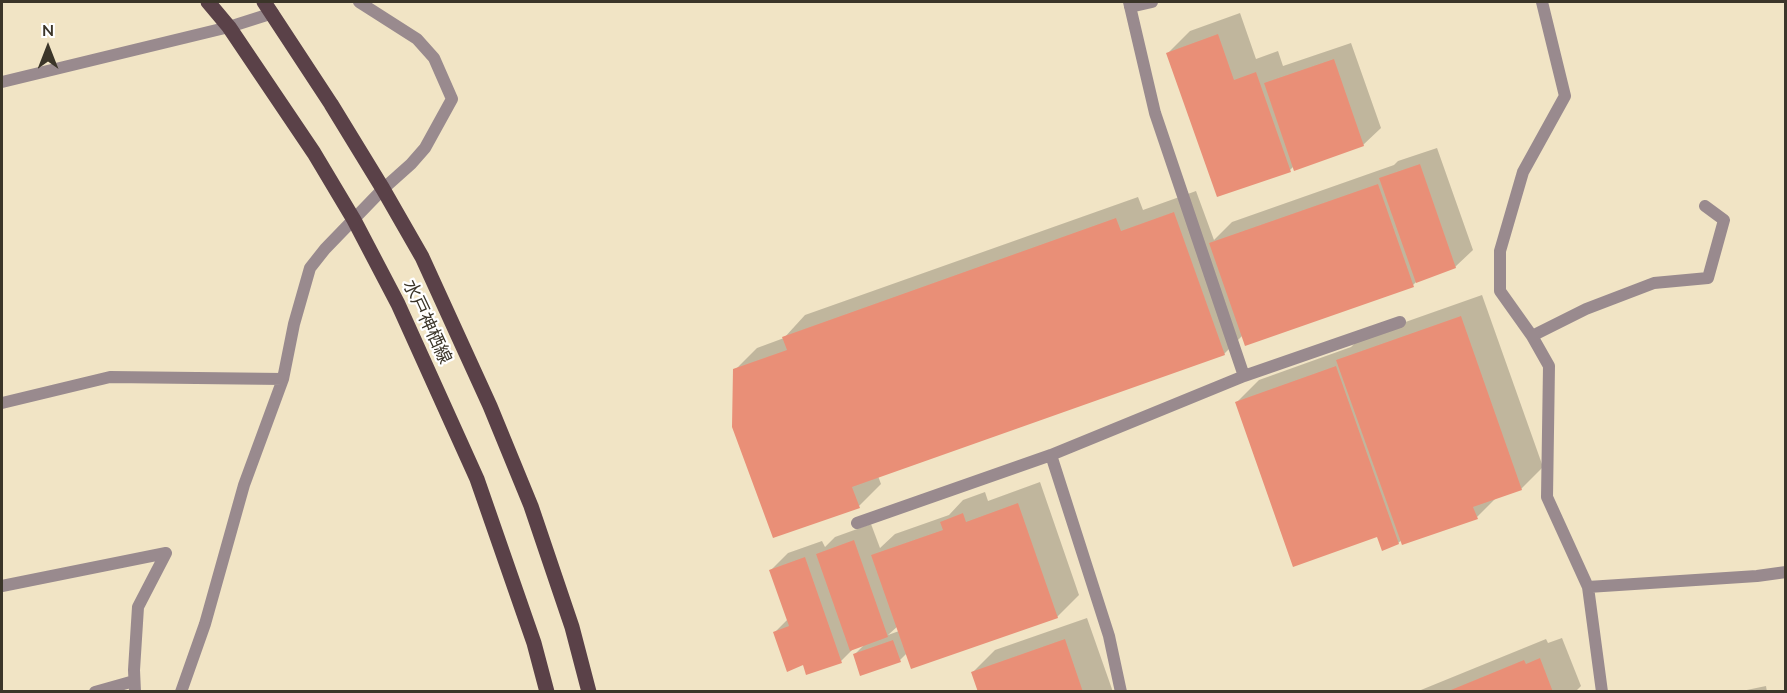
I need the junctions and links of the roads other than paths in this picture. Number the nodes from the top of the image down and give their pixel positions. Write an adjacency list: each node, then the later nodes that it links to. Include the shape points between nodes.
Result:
1 (208, 2): 7 (main road, 水戸神栖線)
2 (359, 2): 9 (street, via 417,39 434,58 452,99 425,148)
3 (1152, 2): 5 (street)
4 (1542, 2): 13 (street, via 1565,96 1523,172 1500,251 1500,291)
5 (1130, 4): 14 (street, via 1155,113)
6 (268, 7): 7 (street); 9 (main road, 水戸神栖線)
7 (229, 27): 8 (street); 11 (main road, 水戸神栖線)
8 (2, 82)
9 (383, 189): 11 (street); 26 (main road, 水戸神栖線, via 422,257 531,506 572,627)
10 (1705, 206): 13 (street, via 1724,220 1708,278 1654,283 1586,309)
11 (354, 220): 15 (street, via 310,268); 25 (main road, 水戸神栖線, via 399,304 477,479)
12 (1400, 322): 14 (street)
13 (1532, 336): 21 (street, via 1549,366 1547,497)
14 (1244, 376): 17 (street)
15 (283, 379): 16 (street, via 110,377); 24 (street, via 243,485 205,624)
16 (2, 403)
17 (1051, 455): 18 (street); 27 (street, via 1109,636)
18 (856, 524)
19 (1785, 572): 21 (street)
20 (2, 586): 22 (street, via 166,553 138,607)
21 (1588, 587): 28 (street)
22 (135, 686): 23 (street)
23 (95, 692)
24 (181, 692)
25 (547, 692)
26 (589, 692)
27 (1121, 692)
28 (1602, 692)

